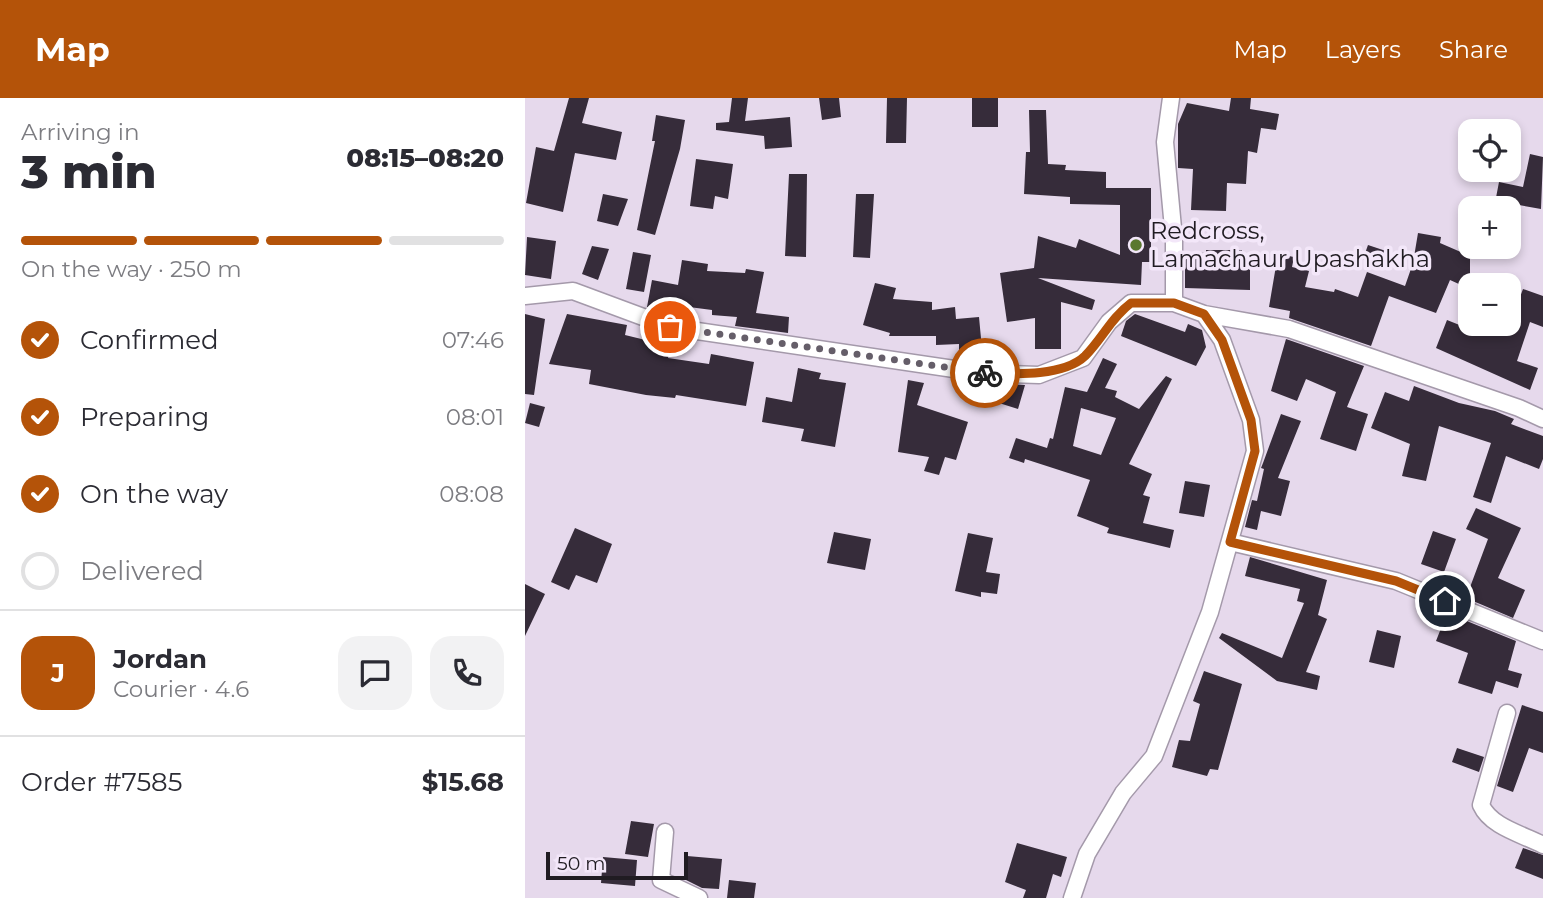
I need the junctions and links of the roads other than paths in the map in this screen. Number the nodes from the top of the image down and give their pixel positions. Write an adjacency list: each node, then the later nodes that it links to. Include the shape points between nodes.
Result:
1 (1171, 98): 3 (street, via 1165,142 1174,239)
2 (525, 296): 3 (street, via 573,291 670,327 981,373 1039,375 1083,358 1109,322 1131,303)
3 (1174, 303): 4 (street)
4 (1204, 314): 5 (street, via 1289,330); 6 (street, via 1222,340 1251,420 1255,451)
5 (1543, 419)
6 (1230, 542): 7 (street, via 1396,581); 12 (street, via 1210,612 1154,756 1123,793 1087,854)
7 (1543, 640)
8 (1507, 713): 10 (street, via 1481,805 1493,822)
9 (666, 832): 11 (street, via 661,880)
10 (1543, 845)
11 (699, 898)
12 (1072, 898)

